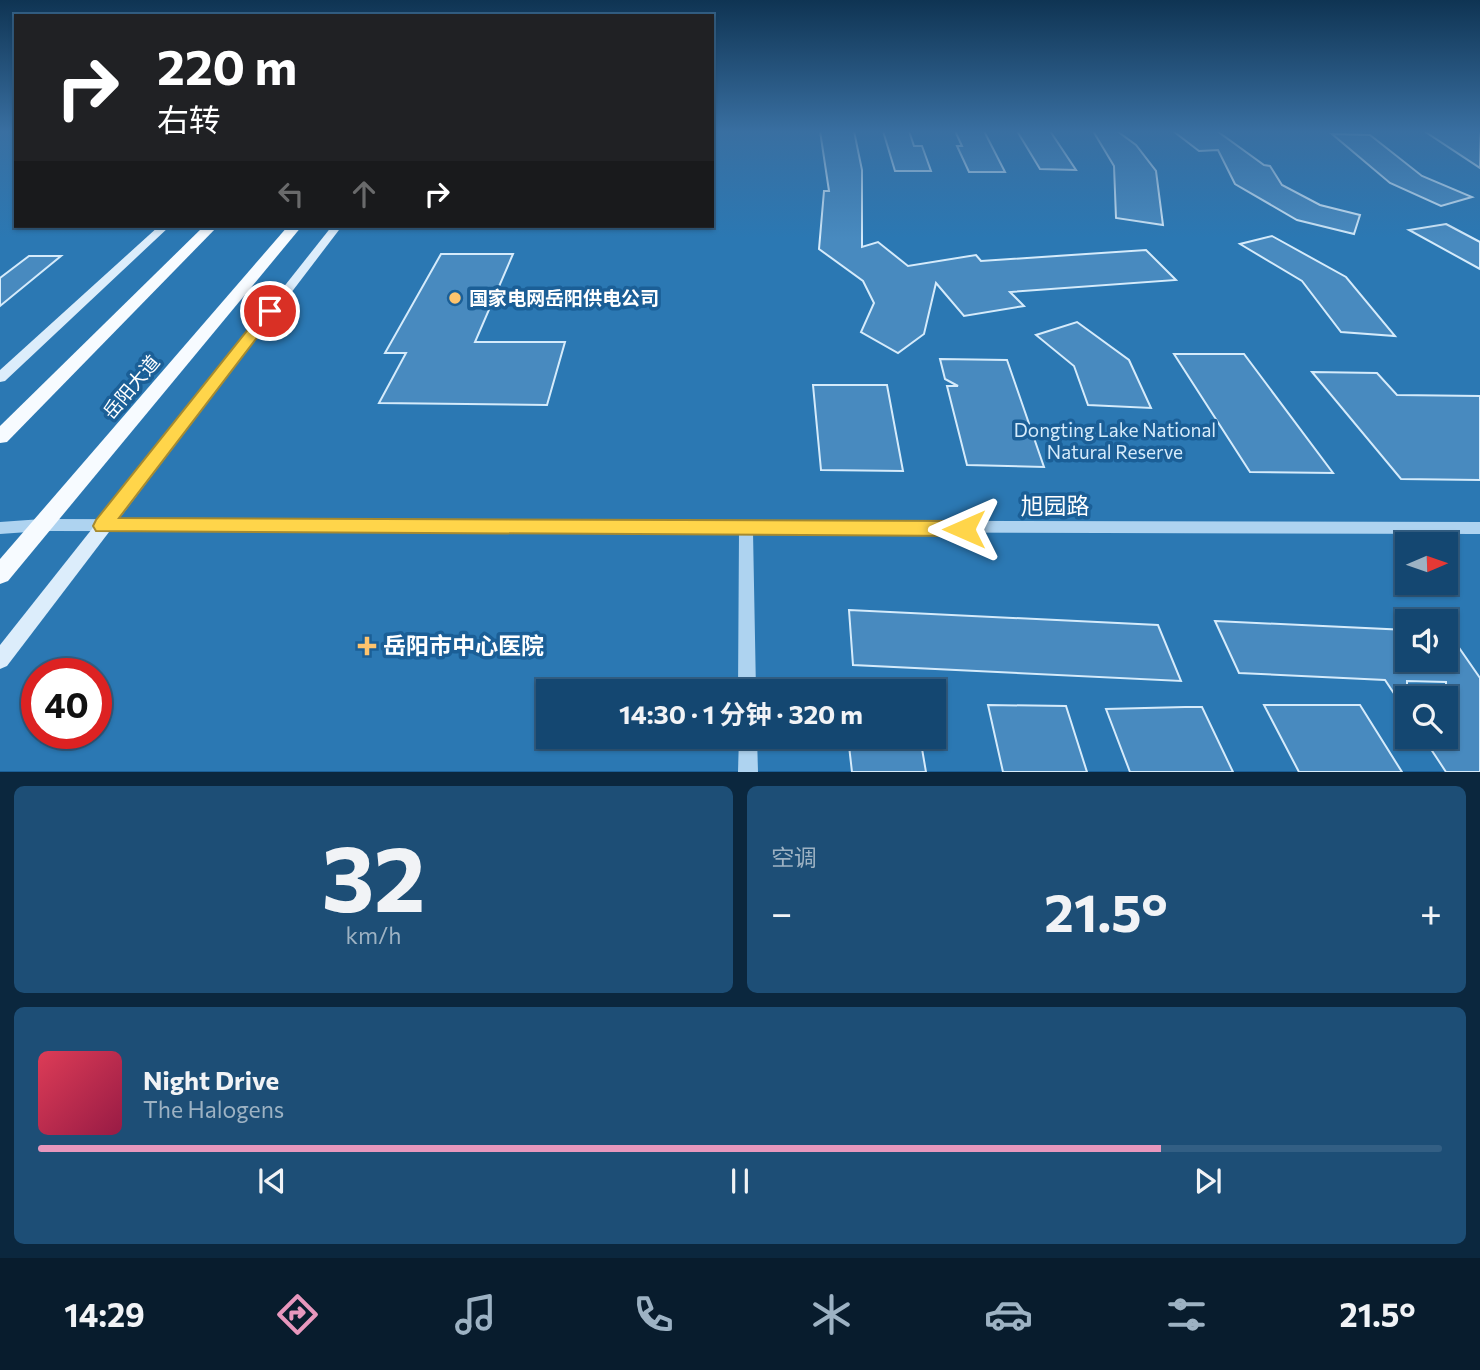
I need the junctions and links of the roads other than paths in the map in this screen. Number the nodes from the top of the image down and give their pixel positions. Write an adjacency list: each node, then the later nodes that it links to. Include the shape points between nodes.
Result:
1 (163, 228): 5 (main road)
2 (209, 228): 6 (main road)
3 (293, 228): 7 (main road, 岳阳大道)
4 (335, 228): 8 (main road)
5 (0, 379)
6 (0, 437)
7 (42, 525): 8 (street, 旭园路); 9 (street, 旭园路); 12 (main road, 岳阳大道)
8 (102, 526): 11 (street, 旭园路); 13 (main road)
9 (0, 528)
10 (1480, 528): 11 (street, 旭园路)
11 (746, 529): 14 (street)
12 (0, 575)
13 (0, 660)
14 (747, 679)
15 (748, 749): 16 (street)
16 (748, 772)

